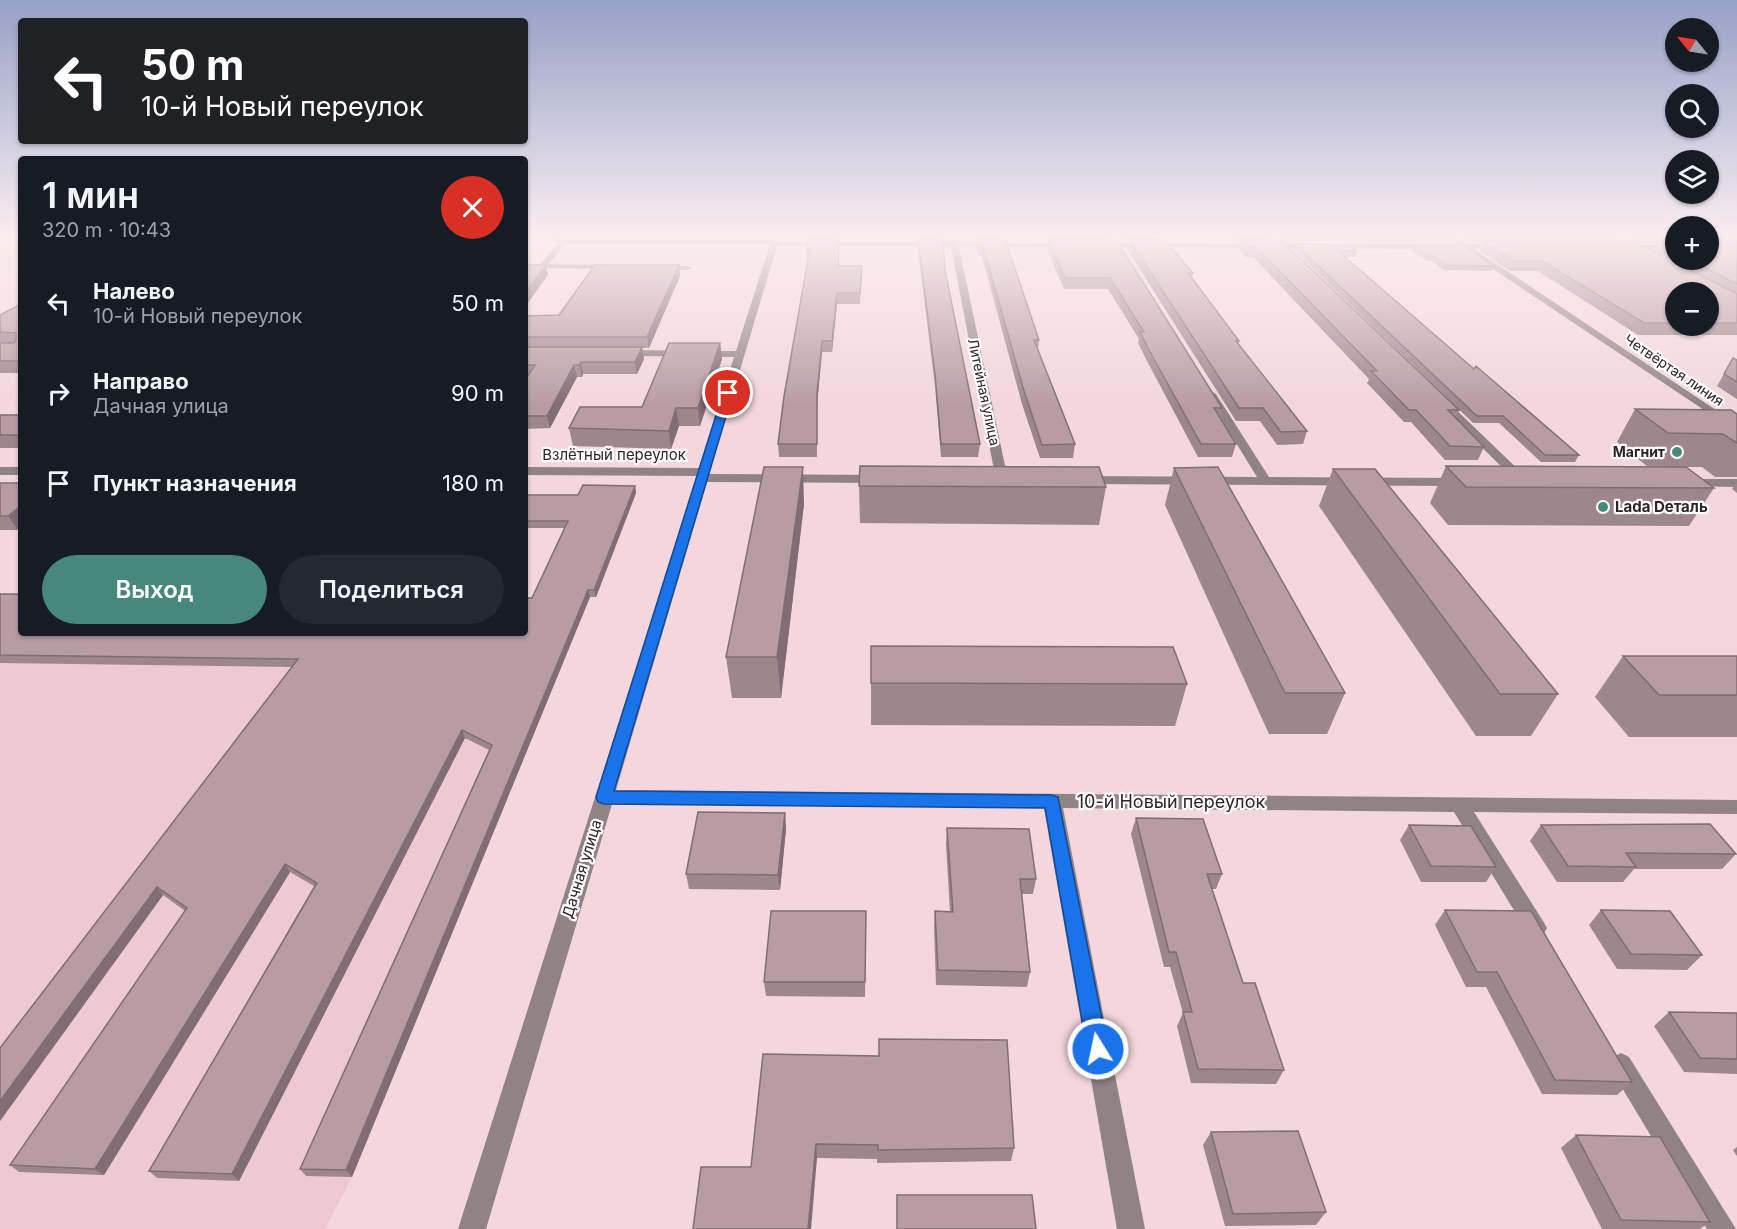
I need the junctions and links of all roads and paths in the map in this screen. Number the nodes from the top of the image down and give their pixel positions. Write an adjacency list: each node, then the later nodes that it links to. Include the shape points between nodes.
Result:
1 (759, 291): 5 (street, Дачная улица)
2 (963, 291): 14 (street, Литейная улица)
3 (1531, 291): 8 (street, Четвёртая линия)
4 (609, 353): 5 (street)
5 (740, 354): 12 (street, Дачная улица)
6 (1204, 383): 16 (street)
7 (1432, 393): 18 (street, via 1530,482)
8 (1737, 429)
9 (0, 471): 10 (street)
10 (18, 471)
11 (528, 471): 12 (street, Взлётный переулок)
12 (703, 475): 13 (street); 21 (street, Дачная улица)
13 (887, 479)
14 (1002, 480)
15 (1074, 480): 16 (street)
16 (1265, 481): 17 (street)
17 (1466, 482)
18 (1501, 482)
19 (1678, 483): 20 (street)
20 (1737, 483)
21 (604, 797): 22 (street, 10-й Новый переулок); 27 (street, Дачная улица)
22 (1052, 801): 23 (street, 10-й Новый переулок); 28 (street)
23 (1460, 805): 24 (street, 10-й Новый переулок); 25 (street)
24 (1737, 807)
25 (1548, 946)
26 (1610, 1047): 29 (street)
27 (472, 1229)
28 (1131, 1229)
29 (1722, 1229)

